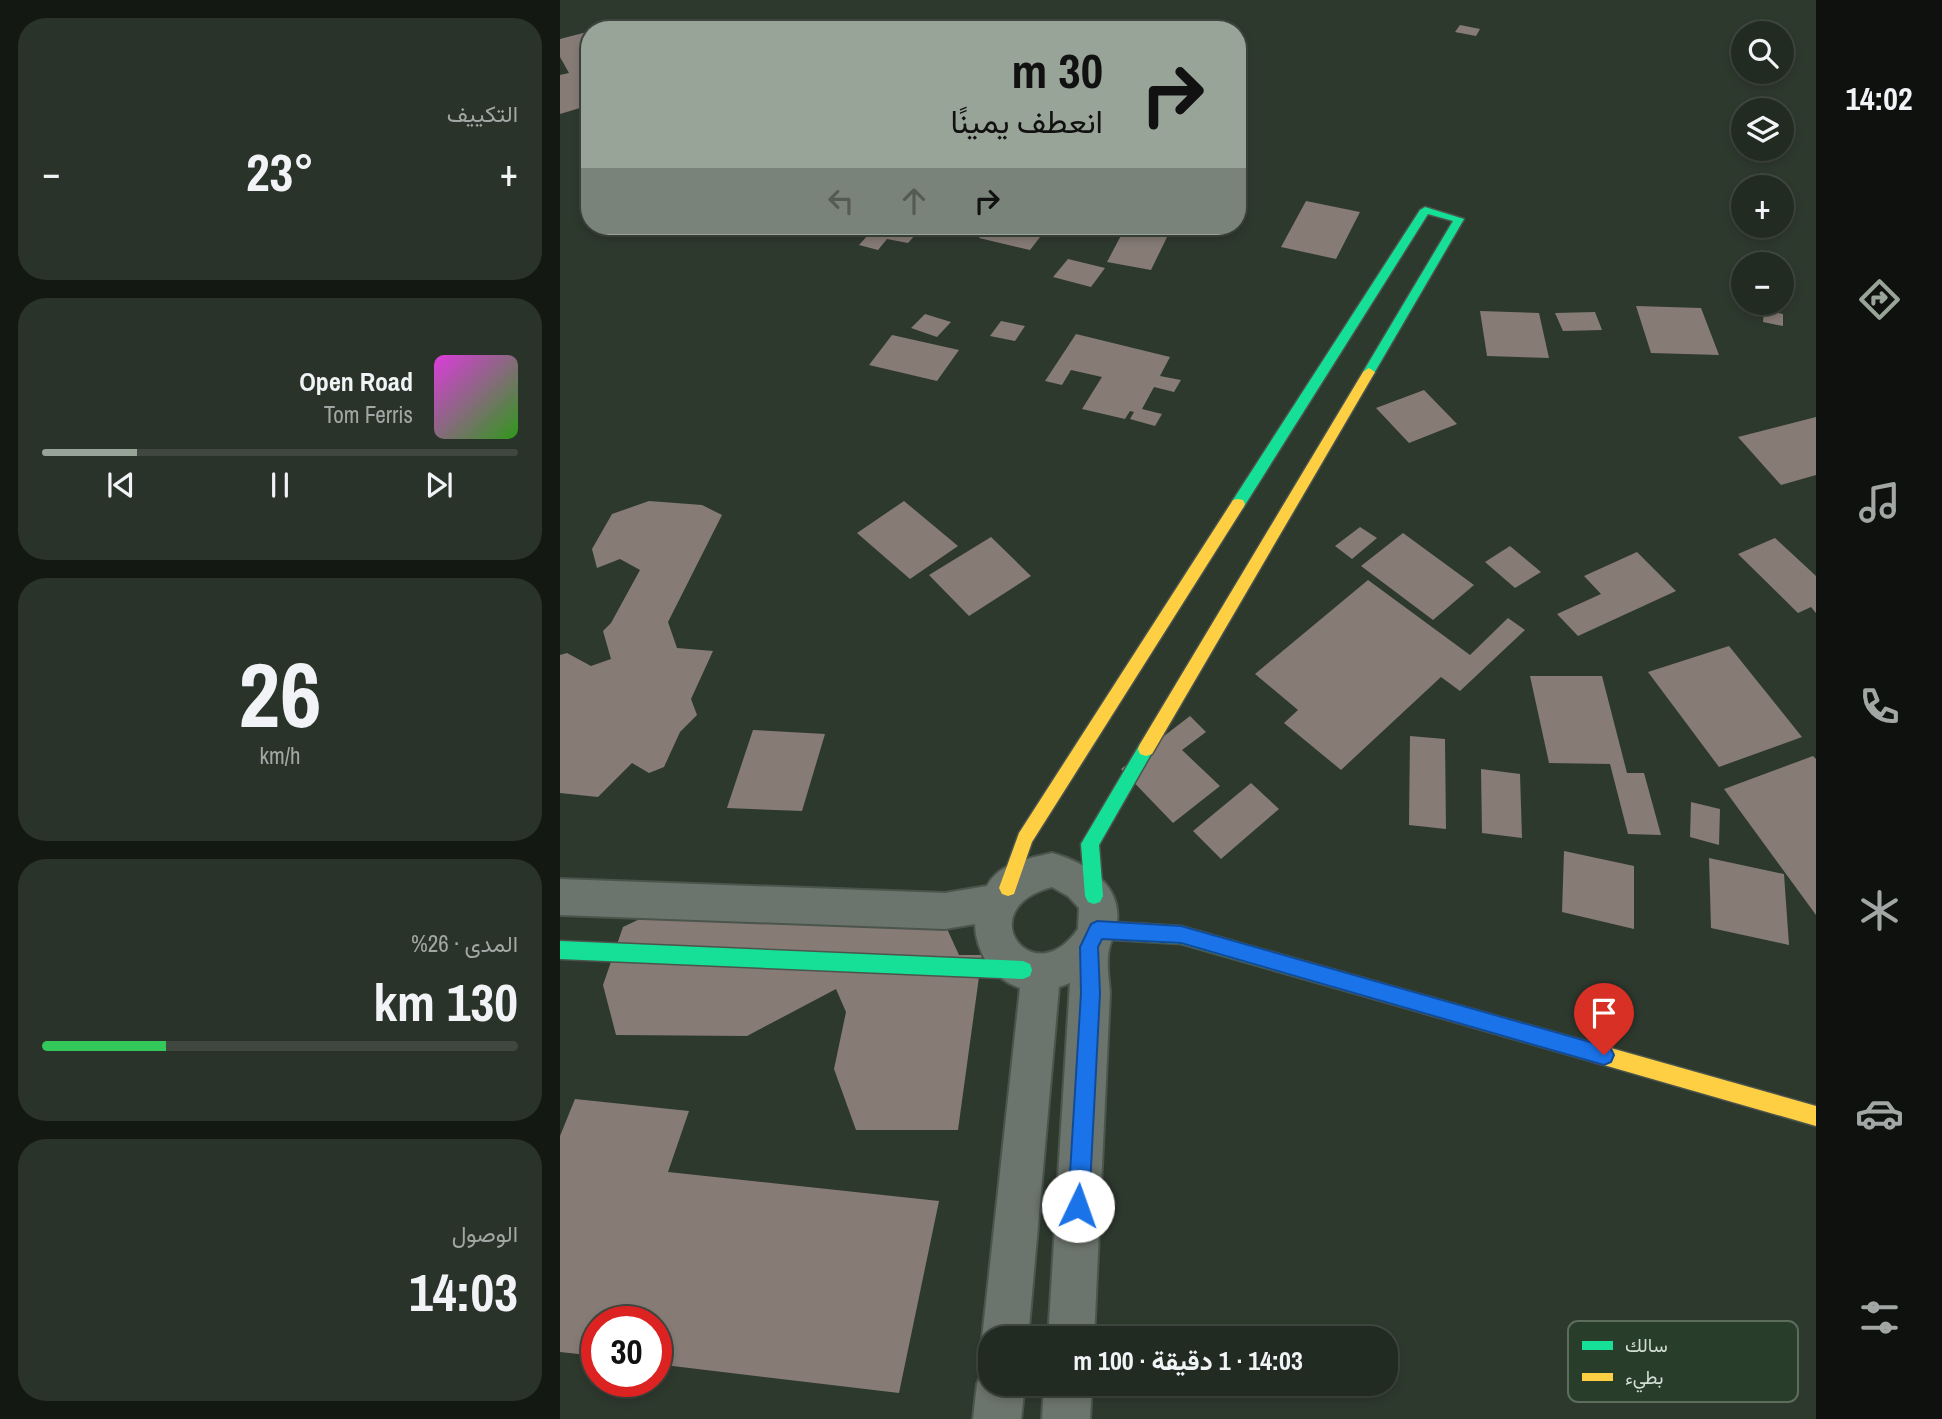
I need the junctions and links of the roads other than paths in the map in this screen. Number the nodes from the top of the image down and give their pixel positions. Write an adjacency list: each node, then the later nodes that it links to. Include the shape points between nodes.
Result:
1 (1002, 895): 2 (street, via 945,911); 3 (street, via 1035,871 1069,874 1083,883); 3 (street, via 1025,839 1425,210 1459,219 1090,844); 5 (street, via 992,927 998,950 1009,962)
2 (560, 897)
3 (1093, 924): 5 (street, via 1076,961 1059,970); 6 (street, via 1181,934); 8 (street)
4 (560, 950): 5 (street)
5 (1032, 972): 7 (street)
6 (1816, 1116)
7 (1006, 1326)
8 (1072, 1326)
9 (999, 1396): 11 (street)
10 (1067, 1396): 12 (street)
11 (997, 1419)
12 (1066, 1419)

